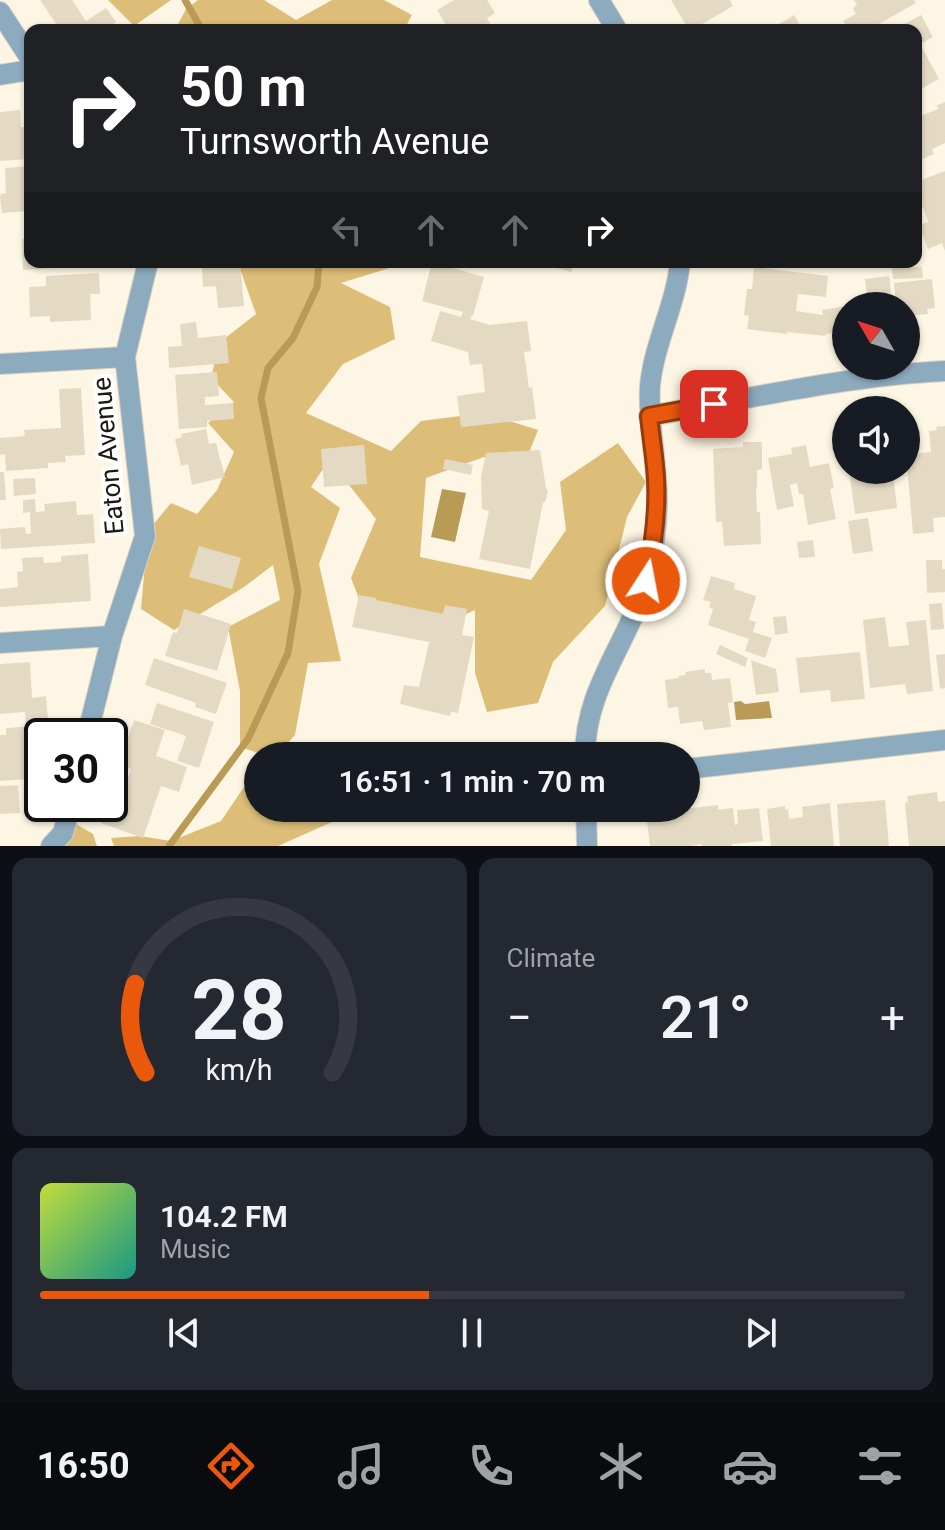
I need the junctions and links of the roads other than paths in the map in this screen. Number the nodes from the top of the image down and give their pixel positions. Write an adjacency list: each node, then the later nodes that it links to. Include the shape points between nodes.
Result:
1 (599, 0): 3 (street)
2 (0, 12): 4 (street)
3 (613, 24)
4 (24, 49)
5 (24, 71): 6 (street)
6 (0, 75)
7 (147, 268): 9 (street, Eaton Avenue)
8 (680, 268): 12 (street, via 656,352)
9 (125, 357): 10 (street); 13 (street, Eaton Avenue, via 145,536)
10 (0, 364)
11 (945, 371): 12 (street, via 804,388)
12 (649, 416): 17 (street, via 656,477 653,545 634,613 601,680)
13 (112, 636): 14 (street); 15 (street, Eaton Avenue)
14 (0, 643)
15 (92, 718)
16 (945, 740): 18 (street)
17 (587, 742)
18 (700, 767)
19 (66, 822): 21 (street)
20 (586, 822): 22 (street)
21 (51, 846)
22 (587, 846)

